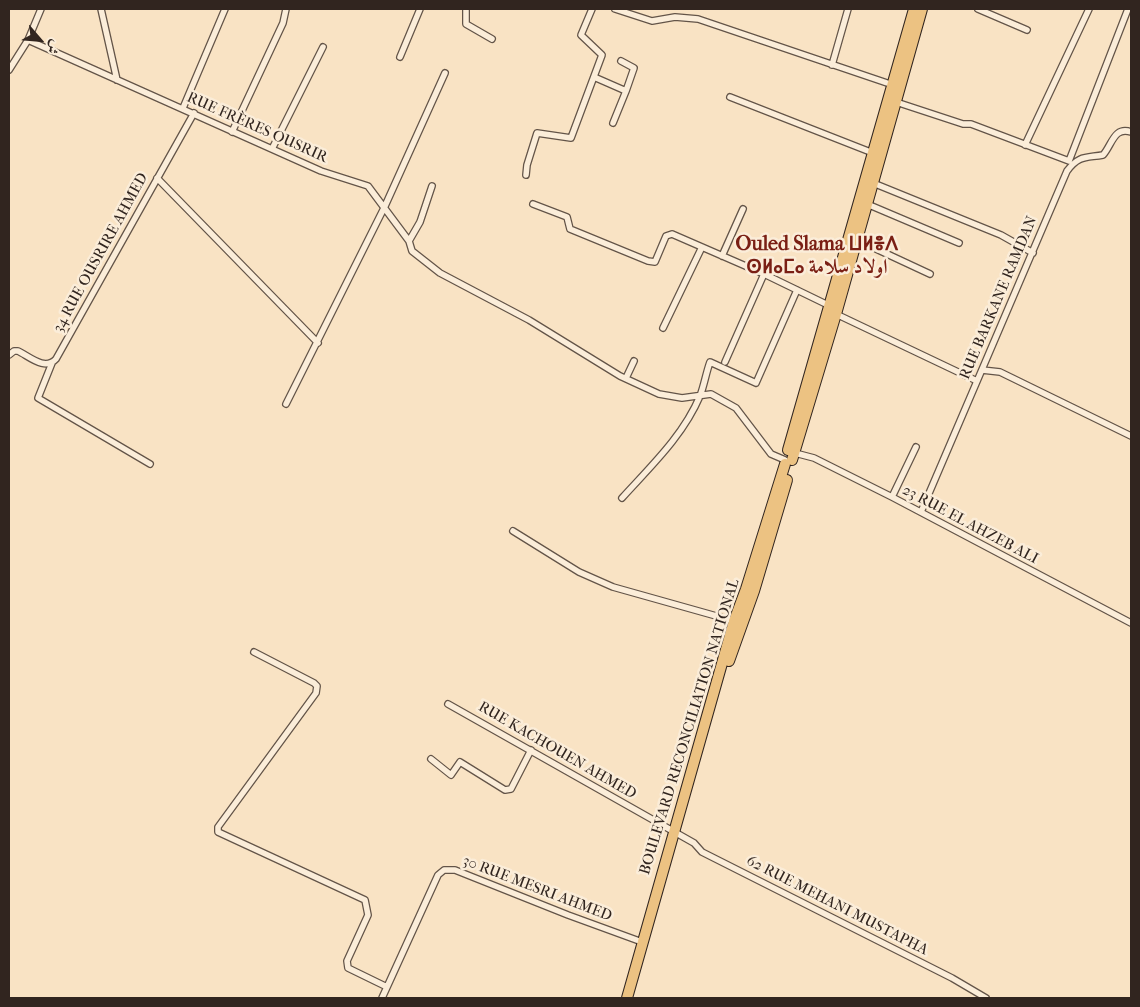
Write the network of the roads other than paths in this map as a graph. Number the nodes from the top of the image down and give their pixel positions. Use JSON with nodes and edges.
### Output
{"nodes":[{"id":1,"x":41,"y":9,"type":"edge"},
{"id":2,"x":101,"y":9,"type":"edge"},
{"id":3,"x":226,"y":9,"type":"edge"},
{"id":4,"x":286,"y":9,"type":"edge"},
{"id":5,"x":420,"y":9,"type":"edge"},
{"id":6,"x":466,"y":9,"type":"edge"},
{"id":7,"x":592,"y":9,"type":"edge"},
{"id":8,"x":615,"y":9,"type":"edge"},
{"id":9,"x":848,"y":9,"type":"edge"},
{"id":10,"x":914,"y":9,"type":"edge"},
{"id":11,"x":922,"y":9,"type":"edge"},
{"id":12,"x":978,"y":9,"type":"edge"},
{"id":13,"x":1089,"y":9,"type":"edge"},
{"id":14,"x":1128,"y":9,"type":"edge"},
{"id":15,"x":1027,"y":30,"type":"dead end"},
{"id":16,"x":492,"y":39,"type":"dead end"},
{"id":17,"x":28,"y":40,"type":"junction"},
{"id":18,"x":323,"y":47,"type":"dead end"},
{"id":19,"x":400,"y":57,"type":"dead end"},
{"id":20,"x":621,"y":61,"type":"dead end"},
{"id":21,"x":832,"y":65,"type":"junction"},
{"id":22,"x":9,"y":70,"type":"edge"},
{"id":23,"x":445,"y":73,"type":"dead end"},
{"id":24,"x":594,"y":76,"type":"junction"},
{"id":25,"x":117,"y":80,"type":"junction"},
{"id":26,"x":893,"y":85,"type":"junction"},
{"id":27,"x":626,"y":91,"type":"junction"},
{"id":28,"x":730,"y":97,"type":"dead end"},
{"id":29,"x":896,"y":102,"type":"junction"},
{"id":30,"x":183,"y":108,"type":"junction"},
{"id":31,"x":194,"y":113,"type":"junction"},
{"id":32,"x":613,"y":123,"type":"dead end"},
{"id":33,"x":232,"y":132,"type":"junction"},
{"id":34,"x":1131,"y":132,"type":"edge"},
{"id":35,"x":1025,"y":145,"type":"junction"},
{"id":36,"x":272,"y":148,"type":"junction"},
{"id":37,"x":873,"y":153,"type":"junction"},
{"id":38,"x":526,"y":175,"type":"dead end"},
{"id":39,"x":157,"y":178,"type":"junction"},
{"id":40,"x":873,"y":183,"type":"junction"},
{"id":41,"x":432,"y":186,"type":"dead end"},
{"id":42,"x":533,"y":204,"type":"dead end"},
{"id":43,"x":867,"y":204,"type":"junction"},
{"id":44,"x":385,"y":206,"type":"junction"},
{"id":45,"x":743,"y":209,"type":"dead end"},
{"id":46,"x":857,"y":240,"type":"junction"},
{"id":47,"x":409,"y":242,"type":"junction"},
{"id":48,"x":959,"y":243,"type":"dead end"},
{"id":49,"x":702,"y":247,"type":"junction"},
{"id":50,"x":1033,"y":253,"type":"junction"},
{"id":51,"x":722,"y":256,"type":"junction"},
{"id":52,"x":764,"y":274,"type":"junction"},
{"id":53,"x":930,"y":274,"type":"dead end"},
{"id":54,"x":797,"y":290,"type":"junction"},
{"id":55,"x":833,"y":310,"type":"junction"},
{"id":56,"x":663,"y":328,"type":"dead end"},
{"id":57,"x":318,"y":343,"type":"junction"},
{"id":58,"x":9,"y":355,"type":"edge"},
{"id":59,"x":634,"y":361,"type":"dead end"},
{"id":60,"x":725,"y":362,"type":"dead end"},
{"id":61,"x":52,"y":363,"type":"junction"},
{"id":62,"x":982,"y":370,"type":"junction"},
{"id":63,"x":626,"y":378,"type":"junction"},
{"id":64,"x":977,"y":381,"type":"junction"},
{"id":65,"x":701,"y":395,"type":"junction"},
{"id":66,"x":286,"y":404,"type":"dead end"},
{"id":67,"x":1131,"y":436,"type":"edge"},
{"id":68,"x":916,"y":447,"type":"dead end"},
{"id":69,"x":789,"y":460,"type":"junction"},
{"id":70,"x":150,"y":464,"type":"dead end"},
{"id":71,"x":892,"y":497,"type":"junction"},
{"id":72,"x":622,"y":498,"type":"dead end"},
{"id":73,"x":921,"y":512,"type":"junction"},
{"id":74,"x":513,"y":531,"type":"dead end"},
{"id":75,"x":734,"y":621,"type":"junction"},
{"id":76,"x":1131,"y":623,"type":"edge"},
{"id":77,"x":254,"y":652,"type":"dead end"},
{"id":78,"x":448,"y":704,"type":"dead end"},
{"id":79,"x":531,"y":750,"type":"junction"},
{"id":80,"x":431,"y":759,"type":"dead end"},
{"id":81,"x":676,"y":834,"type":"junction"},
{"id":82,"x":642,"y":942,"type":"junction"},
{"id":83,"x":387,"y":987,"type":"junction"},
{"id":84,"x":382,"y":998,"type":"edge"},
{"id":85,"x":627,"y":998,"type":"edge"},
{"id":86,"x":632,"y":998,"type":"edge"},
{"id":87,"x":986,"y":998,"type":"edge"}],
"edges":[{"from":1,"to":17,"type":"street"},
{"from":2,"to":25,"type":"street"},
{"from":3,"to":30,"type":"street"},
{"from":4,"to":33,"type":"street"},
{"from":5,"to":19,"type":"street"},
{"from":6,"to":16,"type":"street"},
{"from":7,"to":24,"type":"street"},
{"from":8,"to":21,"type":"street"},
{"from":9,"to":21,"type":"street"},
{"from":10,"to":26,"type":"highway"},
{"from":11,"to":29,"type":"highway"},
{"from":12,"to":15,"type":"street"},
{"from":13,"to":35,"type":"street"},
{"from":14,"to":35,"type":"street"},
{"from":17,"to":22,"type":"street"},
{"from":17,"to":25,"type":"street","name":"RUE FRÈRES OUSRIR"},
{"from":18,"to":36,"type":"street"},
{"from":20,"to":27,"type":"street"},
{"from":21,"to":26,"type":"street"},
{"from":23,"to":44,"type":"street"},
{"from":24,"to":27,"type":"street"},
{"from":24,"to":38,"type":"street"},
{"from":25,"to":30,"type":"street","name":"RUE FRÈRES OUSRIR"},
{"from":26,"to":37,"type":"highway"},
{"from":27,"to":32,"type":"street"},
{"from":28,"to":37,"type":"street"},
{"from":29,"to":35,"type":"street"},
{"from":29,"to":40,"type":"highway"},
{"from":30,"to":31,"type":"street","name":"RUE FRÈRES OUSRIR"},
{"from":31,"to":33,"type":"street","name":"RUE FRÈRES OUSRIR"},
{"from":31,"to":39,"type":"street","name":"34 RUE OUSRIRE AHMED"},
{"from":33,"to":36,"type":"street","name":"RUE FRÈRES OUSRIR"},
{"from":34,"to":50,"type":"street","name":"RUE BARKANE RAMDAN"},
{"from":36,"to":44,"type":"street","name":"RUE FRÈRES OUSRIR"},
{"from":37,"to":55,"type":"highway"},
{"from":39,"to":57,"type":"street"},
{"from":39,"to":61,"type":"street","name":"34 RUE OUSRIRE AHMED"},
{"from":40,"to":43,"type":"highway"},
{"from":40,"to":50,"type":"street"},
{"from":41,"to":47,"type":"street"},
{"from":42,"to":49,"type":"street"},
{"from":43,"to":46,"type":"highway"},
{"from":43,"to":48,"type":"street"},
{"from":44,"to":47,"type":"street","name":"RUE FRÈRES OUSRIR"},
{"from":44,"to":57,"type":"street"},
{"from":45,"to":51,"type":"street"},
{"from":46,"to":53,"type":"street"},
{"from":46,"to":55,"type":"highway"},
{"from":47,"to":63,"type":"street","name":"RUE FRÈRES OUSRIR"},
{"from":49,"to":51,"type":"street"},
{"from":49,"to":56,"type":"street"},
{"from":50,"to":62,"type":"street","name":"RUE BARKANE RAMDAN"},
{"from":51,"to":52,"type":"street"},
{"from":52,"to":54,"type":"street"},
{"from":52,"to":60,"type":"street"},
{"from":54,"to":55,"type":"street"},
{"from":54,"to":65,"type":"street"},
{"from":55,"to":64,"type":"street"},
{"from":55,"to":69,"type":"highway"},
{"from":57,"to":66,"type":"street"},
{"from":58,"to":61,"type":"street"},
{"from":59,"to":63,"type":"street"},
{"from":61,"to":70,"type":"street","name":"34 RUE OUSRIRE AHMED"},
{"from":62,"to":64,"type":"street","name":"RUE BARKANE RAMDAN"},
{"from":62,"to":67,"type":"street"},
{"from":63,"to":65,"type":"street","name":"RUE FRÈRES OUSRIR"},
{"from":64,"to":73,"type":"street","name":"RUE BARKANE RAMDAN"},
{"from":65,"to":69,"type":"street","name":"RUE FRÈRES OUSRIR"},
{"from":65,"to":72,"type":"street"},
{"from":68,"to":71,"type":"street"},
{"from":69,"to":71,"type":"street","name":"23 RUE EL AHZEB ALI"},
{"from":69,"to":75,"type":"highway","name":"BOULEVARD RECONCILIATION NATIONAL"},
{"from":69,"to":81,"type":"highway"},
{"from":71,"to":73,"type":"street","name":"23 RUE EL AHZEB ALI"},
{"from":73,"to":76,"type":"street","name":"23 RUE EL AHZEB ALI"},
{"from":74,"to":75,"type":"street"},
{"from":75,"to":81,"type":"highway","name":"BOULEVARD RECONCILIATION NATIONAL"},
{"from":77,"to":83,"type":"street"},
{"from":78,"to":79,"type":"street","name":"RUE KACHOUEN AHMED"},
{"from":79,"to":80,"type":"street"},
{"from":79,"to":81,"type":"street","name":"RUE KACHOUEN AHMED"},
{"from":81,"to":82,"type":"highway","name":"BOULEVARD RECONCILIATION NATIONAL"},
{"from":81,"to":86,"type":"highway"},
{"from":81,"to":87,"type":"street","name":"62 RUE MEHANI MUSTAPHA"},
{"from":82,"to":83,"type":"street","name":"30 RUE MESRI AHMED"},
{"from":82,"to":85,"type":"highway","name":"BOULEVARD RECONCILIATION NATIONAL"},
{"from":83,"to":84,"type":"street","name":"30 RUE MESRI AHMED"}]}
